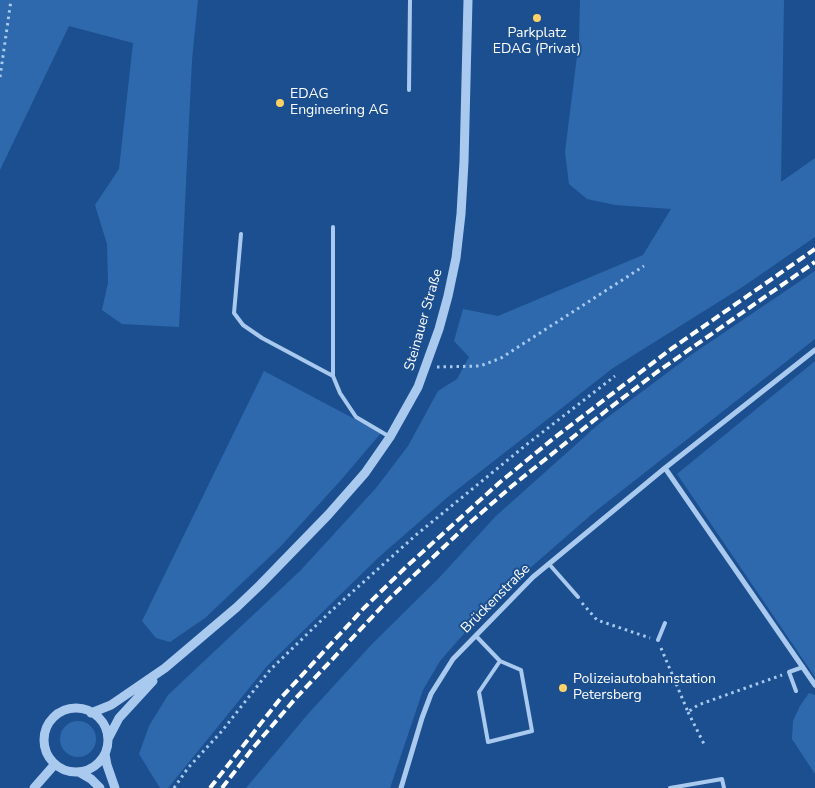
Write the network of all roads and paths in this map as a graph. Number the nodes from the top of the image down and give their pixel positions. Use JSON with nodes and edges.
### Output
{"nodes":[{"id":1,"x":11,"y":0,"type":"edge"},
{"id":2,"x":410,"y":0,"type":"edge"},
{"id":3,"x":468,"y":0,"type":"edge"},
{"id":4,"x":0,"y":76,"type":"edge"},
{"id":5,"x":409,"y":90,"type":"dead end"},
{"id":6,"x":333,"y":227,"type":"dead end"},
{"id":7,"x":241,"y":234,"type":"dead end"},
{"id":8,"x":644,"y":266,"type":"dead end"},
{"id":9,"x":815,"y":350,"type":"edge"},
{"id":10,"x":426,"y":367,"type":"junction"},
{"id":11,"x":333,"y":376,"type":"junction"},
{"id":12,"x":616,"y":376,"type":"dead end"},
{"id":13,"x":390,"y":437,"type":"junction"},
{"id":14,"x":665,"y":468,"type":"junction"},
{"id":15,"x":549,"y":564,"type":"junction"},
{"id":16,"x":578,"y":598,"type":"joint"},
{"id":17,"x":665,"y":623,"type":"dead end"},
{"id":18,"x":476,"y":636,"type":"junction"},
{"id":19,"x":658,"y":640,"type":"junction"},
{"id":20,"x":500,"y":661,"type":"junction"},
{"id":21,"x":803,"y":667,"type":"junction"},
{"id":22,"x":165,"y":668,"type":"junction"},
{"id":23,"x":789,"y":672,"type":"junction"},
{"id":24,"x":815,"y":685,"type":"edge"},
{"id":25,"x":796,"y":691,"type":"dead end"},
{"id":26,"x":91,"y":712,"type":"junction"},
{"id":27,"x":688,"y":712,"type":"junction"},
{"id":28,"x":108,"y":740,"type":"junction"},
{"id":29,"x":704,"y":744,"type":"dead end"},
{"id":30,"x":105,"y":754,"type":"junction"},
{"id":31,"x":54,"y":764,"type":"junction"},
{"id":32,"x":79,"y":772,"type":"junction"},
{"id":33,"x":34,"y":788,"type":"edge"},
{"id":34,"x":100,"y":788,"type":"edge"},
{"id":35,"x":115,"y":788,"type":"edge"},
{"id":36,"x":174,"y":788,"type":"edge"},
{"id":37,"x":401,"y":788,"type":"edge"},
{"id":38,"x":670,"y":788,"type":"edge"},
{"id":39,"x":724,"y":788,"type":"edge"}],
"edges":[{"from":1,"to":4,"type":"path"},
{"from":2,"to":5,"type":"lane"},
{"from":3,"to":10,"type":"street","name":"Steinauer Straße"},
{"from":6,"to":11,"type":"lane"},
{"from":7,"to":11,"type":"lane"},
{"from":8,"to":10,"type":"path"},
{"from":9,"to":14,"type":"street","name":"Brückenstraße"},
{"from":10,"to":13,"type":"street","name":"Steinauer Straße"},
{"from":11,"to":13,"type":"lane"},
{"from":12,"to":36,"type":"path"},
{"from":13,"to":22,"type":"street","name":"Steinauer Straße"},
{"from":14,"to":15,"type":"street","name":"Brückenstraße"},
{"from":14,"to":21,"type":"street"},
{"from":15,"to":16,"type":"lane"},
{"from":15,"to":18,"type":"street","name":"Brückenstraße"},
{"from":16,"to":19,"type":"path"},
{"from":17,"to":19,"type":"lane"},
{"from":18,"to":20,"type":"lane"},
{"from":18,"to":37,"type":"street","name":"Brückenstraße"},
{"from":19,"to":27,"type":"path"},
{"from":20,"to":20,"type":"lane"},
{"from":21,"to":23,"type":"lane"},
{"from":21,"to":24,"type":"street"},
{"from":22,"to":26,"type":"street","name":"Steinauer Straße"},
{"from":22,"to":28,"type":"street","name":"Steinauer Straße"},
{"from":23,"to":25,"type":"lane"},
{"from":23,"to":27,"type":"path"},
{"from":26,"to":28,"type":"street"},
{"from":26,"to":31,"type":"street"},
{"from":27,"to":29,"type":"path"},
{"from":28,"to":30,"type":"street"},
{"from":30,"to":32,"type":"street"},
{"from":30,"to":35,"type":"street"},
{"from":31,"to":32,"type":"street"},
{"from":31,"to":33,"type":"street"},
{"from":32,"to":34,"type":"street"},
{"from":38,"to":39,"type":"lane"}]}
